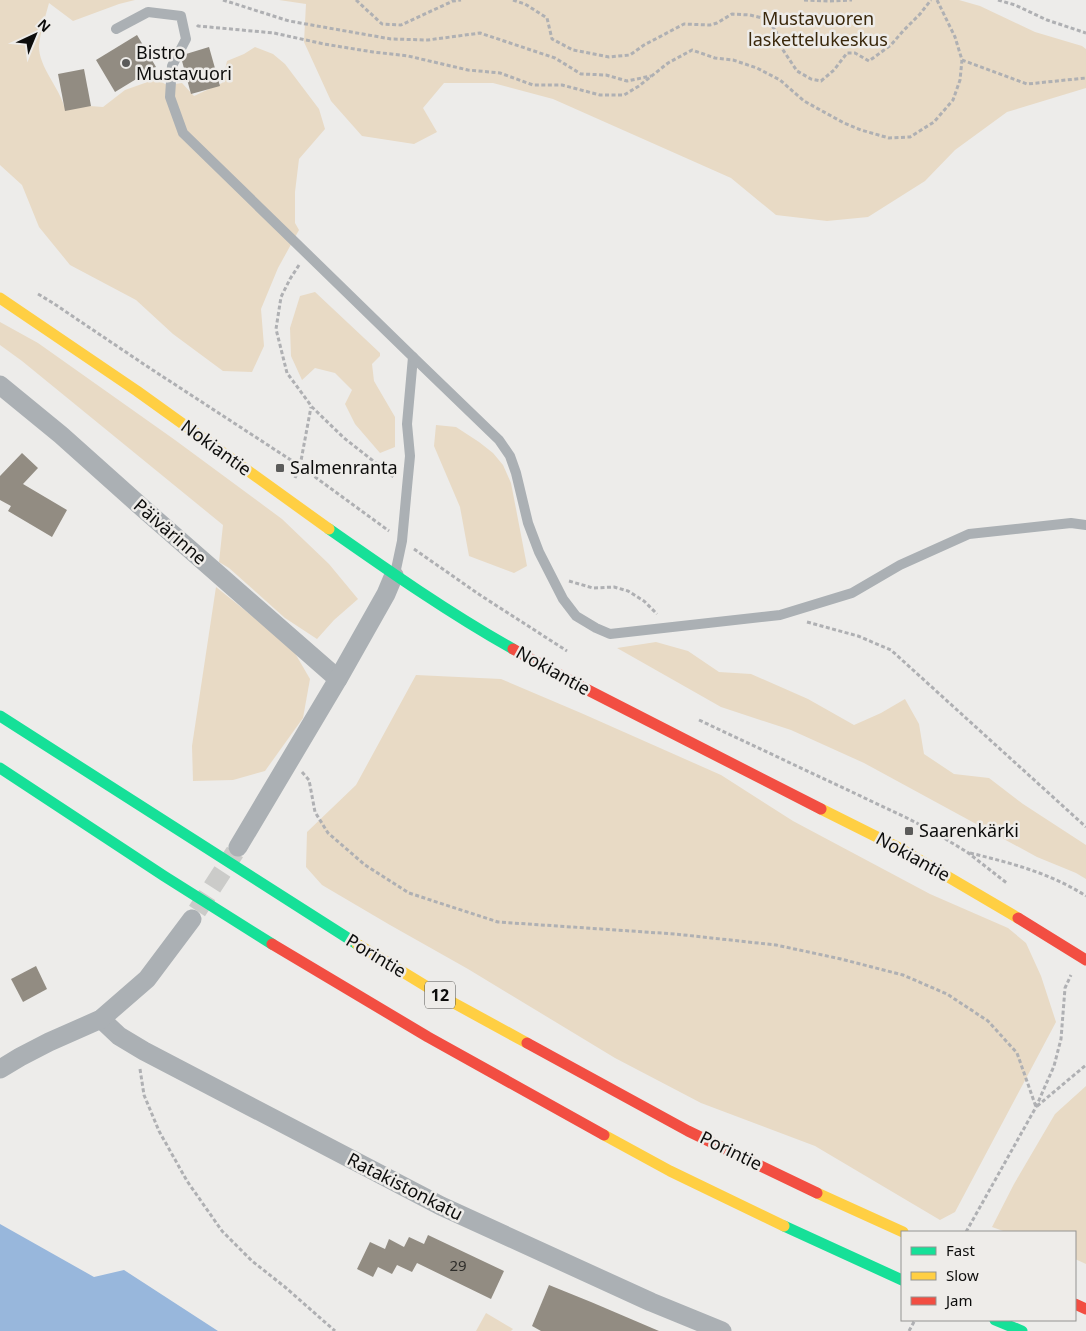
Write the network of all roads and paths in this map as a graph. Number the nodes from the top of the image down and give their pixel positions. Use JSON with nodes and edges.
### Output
{"nodes":[{"id":1,"x":223,"y":0,"type":"edge"},
{"id":2,"x":356,"y":0,"type":"edge"},
{"id":3,"x":461,"y":0,"type":"edge"},
{"id":4,"x":513,"y":0,"type":"edge"},
{"id":5,"x":804,"y":0,"type":"edge"},
{"id":6,"x":852,"y":0,"type":"edge"},
{"id":7,"x":931,"y":0,"type":"edge"},
{"id":8,"x":937,"y":0,"type":"edge"},
{"id":9,"x":998,"y":0,"type":"edge"},
{"id":10,"x":191,"y":20,"type":"dead end"},
{"id":11,"x":116,"y":29,"type":"dead end"},
{"id":12,"x":1086,"y":33,"type":"edge"},
{"id":13,"x":962,"y":60,"type":"junction"},
{"id":14,"x":652,"y":76,"type":"junction"},
{"id":15,"x":1086,"y":78,"type":"edge"},
{"id":16,"x":306,"y":254,"type":"junction"},
{"id":17,"x":31,"y":290,"type":"dead end"},
{"id":18,"x":0,"y":298,"type":"edge"},
{"id":19,"x":0,"y":307,"type":"edge"},
{"id":20,"x":51,"y":332,"type":"junction"},
{"id":21,"x":412,"y":357,"type":"junction"},
{"id":22,"x":0,"y":386,"type":"edge"},
{"id":23,"x":312,"y":407,"type":"junction"},
{"id":24,"x":300,"y":466,"type":"junction"},
{"id":25,"x":295,"y":478,"type":"dead end"},
{"id":26,"x":407,"y":488,"type":"junction"},
{"id":27,"x":1086,"y":525,"type":"edge"},
{"id":28,"x":402,"y":541,"type":"junction"},
{"id":29,"x":394,"y":575,"type":"junction"},
{"id":30,"x":551,"y":576,"type":"junction"},
{"id":31,"x":644,"y":600,"type":"dead end"},
{"id":32,"x":780,"y":615,"type":"junction"},
{"id":33,"x":571,"y":653,"type":"dead end"},
{"id":34,"x":338,"y":679,"type":"junction"},
{"id":35,"x":0,"y":716,"type":"edge"},
{"id":36,"x":694,"y":718,"type":"dead end"},
{"id":37,"x":291,"y":759,"type":"junction"},
{"id":38,"x":0,"y":768,"type":"edge"},
{"id":39,"x":1086,"y":827,"type":"edge"},
{"id":40,"x":934,"y":832,"type":"junction"},
{"id":41,"x":932,"y":837,"type":"dead end"},
{"id":42,"x":238,"y":847,"type":"tunnel mouth"},
{"id":43,"x":967,"y":852,"type":"junction"},
{"id":44,"x":960,"y":859,"type":"dead end"},
{"id":45,"x":1086,"y":896,"type":"edge"},
{"id":46,"x":192,"y":919,"type":"tunnel mouth"},
{"id":47,"x":1086,"y":960,"type":"edge"},
{"id":48,"x":1074,"y":970,"type":"dead end"},
{"id":49,"x":101,"y":1019,"type":"junction"},
{"id":50,"x":144,"y":1051,"type":"junction"},
{"id":51,"x":1086,"y":1065,"type":"edge"},
{"id":52,"x":0,"y":1069,"type":"edge"},
{"id":53,"x":1036,"y":1107,"type":"junction"},
{"id":54,"x":901,"y":1231,"type":"edge"},
{"id":55,"x":967,"y":1231,"type":"edge"},
{"id":56,"x":901,"y":1280,"type":"edge"},
{"id":57,"x":997,"y":1321,"type":"edge"},
{"id":58,"x":335,"y":1331,"type":"edge"},
{"id":59,"x":722,"y":1331,"type":"edge"},
{"id":60,"x":1022,"y":1331,"type":"edge"}],
"edges":[{"from":1,"to":14,"type":"path"},
{"from":2,"to":3,"type":"path"},
{"from":4,"to":7,"type":"path"},
{"from":5,"to":6,"type":"path"},
{"from":8,"to":13,"type":"path"},
{"from":9,"to":12,"type":"path"},
{"from":10,"to":14,"type":"path"},
{"from":11,"to":16,"type":"lane"},
{"from":13,"to":14,"type":"path"},
{"from":13,"to":15,"type":"path"},
{"from":16,"to":21,"type":"lane"},
{"from":16,"to":23,"type":"path"},
{"from":17,"to":24,"type":"path"},
{"from":18,"to":20,"type":"main road","name":"Nokiantie"},
{"from":19,"to":20,"type":"main road","name":"Nokiantie"},
{"from":20,"to":29,"type":"main road","name":"Nokiantie"},
{"from":21,"to":26,"type":"lane"},
{"from":21,"to":30,"type":"lane"},
{"from":22,"to":34,"type":"street","name":"Päivärinne"},
{"from":23,"to":24,"type":"path"},
{"from":23,"to":26,"type":"path"},
{"from":24,"to":25,"type":"path"},
{"from":24,"to":28,"type":"path"},
{"from":26,"to":28,"type":"lane"},
{"from":27,"to":32,"type":"lane"},
{"from":28,"to":29,"type":"lane"},
{"from":28,"to":33,"type":"path"},
{"from":29,"to":34,"type":"street"},
{"from":29,"to":47,"type":"main road","name":"Nokiantie"},
{"from":30,"to":31,"type":"path"},
{"from":30,"to":32,"type":"lane"},
{"from":32,"to":39,"type":"path"},
{"from":34,"to":37,"type":"street"},
{"from":35,"to":54,"type":"main road","name":"Porintie","number":"12"},
{"from":36,"to":40,"type":"path"},
{"from":37,"to":42,"type":"street"},
{"from":37,"to":53,"type":"path"},
{"from":38,"to":56,"type":"main road","number":"12"},
{"from":40,"to":41,"type":"path"},
{"from":40,"to":43,"type":"path"},
{"from":43,"to":44,"type":"path"},
{"from":43,"to":45,"type":"path"},
{"from":46,"to":49,"type":"street"},
{"from":48,"to":53,"type":"path"},
{"from":49,"to":50,"type":"street","name":"Ratakistonkatu"},
{"from":49,"to":52,"type":"street"},
{"from":50,"to":58,"type":"path"},
{"from":50,"to":59,"type":"street","name":"Ratakistonkatu"},
{"from":51,"to":53,"type":"path"},
{"from":53,"to":55,"type":"path"},
{"from":57,"to":60,"type":"main road"}]}
